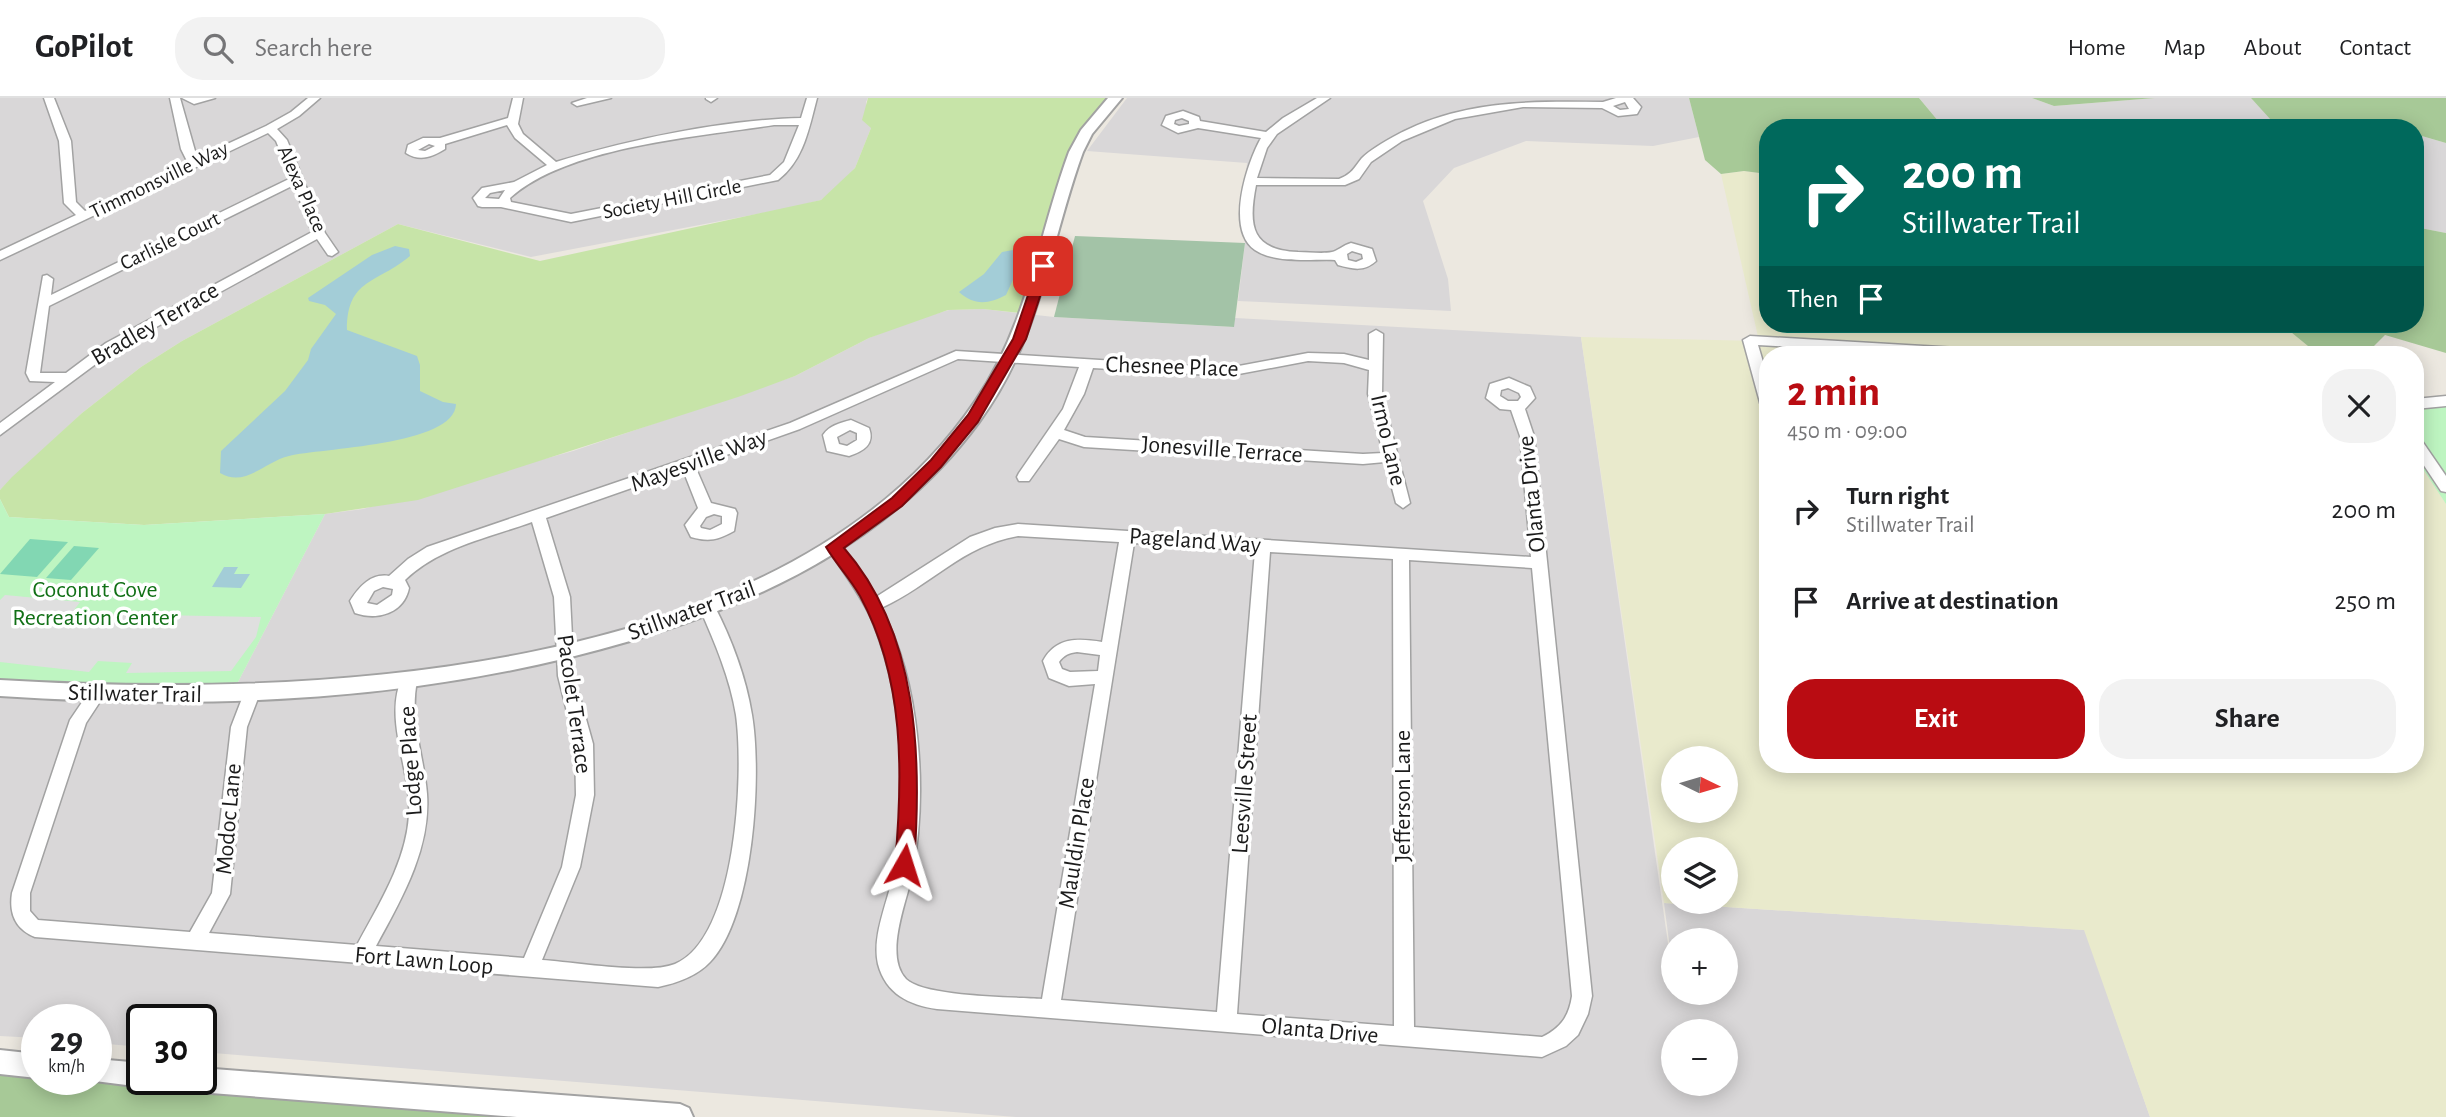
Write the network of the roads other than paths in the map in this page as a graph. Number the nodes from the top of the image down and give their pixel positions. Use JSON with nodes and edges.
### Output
{"nodes":[{"id":1,"x":49,"y":98,"type":"edge"},
{"id":2,"x":209,"y":98,"type":"edge"},
{"id":3,"x":314,"y":98,"type":"edge"},
{"id":4,"x":518,"y":98,"type":"edge"},
{"id":5,"x":606,"y":98,"type":"edge"},
{"id":6,"x":812,"y":98,"type":"edge"},
{"id":7,"x":1115,"y":98,"type":"edge"},
{"id":8,"x":1325,"y":98,"type":"edge"},
{"id":9,"x":1627,"y":98,"type":"edge"},
{"id":10,"x":181,"y":99,"type":"edge"},
{"id":11,"x":577,"y":103,"type":"dead end"},
{"id":12,"x":512,"y":120,"type":"junction"},
{"id":13,"x":805,"y":121,"type":"junction"},
{"id":14,"x":1196,"y":124,"type":"dead end"},
{"id":15,"x":270,"y":128,"type":"junction"},
{"id":16,"x":1269,"y":136,"type":"junction"},
{"id":17,"x":440,"y":142,"type":"dead end"},
{"id":18,"x":194,"y":164,"type":"junction"},
{"id":19,"x":552,"y":164,"type":"junction"},
{"id":20,"x":297,"y":178,"type":"junction"},
{"id":21,"x":1251,"y":181,"type":"junction"},
{"id":22,"x":512,"y":185,"type":"junction"},
{"id":23,"x":505,"y":203,"type":"junction"},
{"id":24,"x":84,"y":216,"type":"junction"},
{"id":25,"x":319,"y":233,"type":"junction"},
{"id":26,"x":332,"y":252,"type":"dead end"},
{"id":27,"x":0,"y":256,"type":"edge"},
{"id":28,"x":1339,"y":256,"type":"dead end"},
{"id":29,"x":47,"y":279,"type":"dead end"},
{"id":30,"x":43,"y":304,"type":"junction"},
{"id":31,"x":1376,"y":334,"type":"dead end"},
{"id":32,"x":1854,"y":346,"type":"edge"},
{"id":33,"x":1009,"y":359,"type":"junction"},
{"id":34,"x":1087,"y":364,"type":"junction"},
{"id":35,"x":1375,"y":367,"type":"junction"},
{"id":36,"x":1759,"y":373,"type":"edge"},
{"id":37,"x":67,"y":377,"type":"junction"},
{"id":38,"x":2446,"y":401,"type":"edge"},
{"id":39,"x":2424,"y":403,"type":"edge"},
{"id":40,"x":1517,"y":407,"type":"dead end"},
{"id":41,"x":827,"y":412,"type":"junction"},
{"id":42,"x":839,"y":428,"type":"dead end"},
{"id":43,"x":0,"y":430,"type":"edge"},
{"id":44,"x":1055,"y":432,"type":"junction"},
{"id":45,"x":2424,"y":454,"type":"edge"},
{"id":46,"x":1391,"y":457,"type":"junction"},
{"id":47,"x":688,"y":464,"type":"junction"},
{"id":48,"x":1024,"y":477,"type":"dead end"},
{"id":49,"x":2446,"y":486,"type":"edge"},
{"id":50,"x":1403,"y":503,"type":"dead end"},
{"id":51,"x":706,"y":510,"type":"dead end"},
{"id":52,"x":538,"y":517,"type":"junction"},
{"id":53,"x":1128,"y":536,"type":"junction"},
{"id":54,"x":1263,"y":545,"type":"junction"},
{"id":55,"x":834,"y":547,"type":"junction"},
{"id":56,"x":1401,"y":554,"type":"junction"},
{"id":57,"x":1540,"y":563,"type":"junction"},
{"id":58,"x":394,"y":581,"type":"dead end"},
{"id":59,"x":872,"y":606,"type":"junction"},
{"id":60,"x":708,"y":609,"type":"junction"},
{"id":61,"x":1109,"y":650,"type":"junction"},
{"id":62,"x":563,"y":654,"type":"junction"},
{"id":63,"x":1105,"y":677,"type":"junction"},
{"id":64,"x":409,"y":681,"type":"junction"},
{"id":65,"x":0,"y":688,"type":"edge"},
{"id":66,"x":97,"y":694,"type":"junction"},
{"id":67,"x":252,"y":694,"type":"junction"},
{"id":68,"x":195,"y":941,"type":"junction"},
{"id":69,"x":361,"y":956,"type":"junction"},
{"id":70,"x":529,"y":969,"type":"junction"},
{"id":71,"x":1050,"y":1010,"type":"junction"},
{"id":72,"x":1226,"y":1024,"type":"junction"},
{"id":73,"x":1404,"y":1038,"type":"junction"},
{"id":74,"x":0,"y":1062,"type":"edge"},
{"id":75,"x":21,"y":1064,"type":"edge"},
{"id":76,"x":217,"y":1081,"type":"edge"},
{"id":77,"x":680,"y":1117,"type":"edge"}],
"edges":[{"from":1,"to":24,"type":"street"},
{"from":2,"to":10,"type":"street"},
{"from":3,"to":15,"type":"street","name":"Timmonsville Way"},
{"from":4,"to":12,"type":"street"},
{"from":5,"to":11,"type":"street"},
{"from":6,"to":13,"type":"street","name":"Society Hill Circle"},
{"from":7,"to":33,"type":"street","name":"Stillwater Trail"},
{"from":8,"to":16,"type":"street"},
{"from":9,"to":21,"type":"street"},
{"from":10,"to":18,"type":"street"},
{"from":12,"to":17,"type":"street"},
{"from":12,"to":19,"type":"street"},
{"from":13,"to":19,"type":"street","name":"Society Hill Circle"},
{"from":13,"to":23,"type":"street","name":"Society Hill Circle"},
{"from":14,"to":16,"type":"street"},
{"from":15,"to":18,"type":"street","name":"Timmonsville Way"},
{"from":15,"to":20,"type":"street","name":"Alexa Place"},
{"from":16,"to":21,"type":"street"},
{"from":18,"to":24,"type":"street","name":"Timmonsville Way"},
{"from":19,"to":22,"type":"street","name":"Society Hill Circle"},
{"from":20,"to":25,"type":"street","name":"Alexa Place"},
{"from":20,"to":30,"type":"street","name":"Carlisle Court"},
{"from":21,"to":28,"type":"street"},
{"from":22,"to":23,"type":"street"},
{"from":22,"to":23,"type":"street","name":"Society Hill Circle"},
{"from":24,"to":27,"type":"street","name":"Timmonsville Way"},
{"from":25,"to":26,"type":"street","name":"Alexa Place"},
{"from":25,"to":37,"type":"street","name":"Bradley Terrace"},
{"from":29,"to":30,"type":"street"},
{"from":30,"to":37,"type":"street"},
{"from":31,"to":35,"type":"street","name":"Irmo Lane"},
{"from":32,"to":36,"type":"street"},
{"from":33,"to":34,"type":"street","name":"Chesnee Place"},
{"from":33,"to":41,"type":"street","name":"Mayesville Way"},
{"from":33,"to":55,"type":"street","name":"Stillwater Trail"},
{"from":34,"to":35,"type":"street","name":"Chesnee Place"},
{"from":34,"to":44,"type":"street"},
{"from":35,"to":46,"type":"street","name":"Irmo Lane"},
{"from":37,"to":43,"type":"street","name":"Bradley Terrace"},
{"from":38,"to":39,"type":"street"},
{"from":40,"to":57,"type":"street","name":"Olanta Drive"},
{"from":41,"to":42,"type":"street"},
{"from":41,"to":47,"type":"street","name":"Mayesville Way"},
{"from":44,"to":46,"type":"street","name":"Jonesville Terrace"},
{"from":44,"to":48,"type":"street"},
{"from":45,"to":49,"type":"street"},
{"from":46,"to":50,"type":"street","name":"Irmo Lane"},
{"from":47,"to":51,"type":"street"},
{"from":47,"to":52,"type":"street","name":"Mayesville Way"},
{"from":52,"to":58,"type":"street","name":"Mayesville Way"},
{"from":52,"to":62,"type":"street","name":"Pacolet Terrace"},
{"from":53,"to":54,"type":"street","name":"Pageland Way"},
{"from":53,"to":59,"type":"street","name":"Pageland Way"},
{"from":53,"to":61,"type":"street","name":"Mauldin Place"},
{"from":54,"to":56,"type":"street","name":"Pageland Way"},
{"from":54,"to":72,"type":"street","name":"Leesville Street"},
{"from":55,"to":59,"type":"street","name":"Olanta Drive"},
{"from":55,"to":60,"type":"street","name":"Stillwater Trail"},
{"from":56,"to":57,"type":"street","name":"Pageland Way"},
{"from":56,"to":73,"type":"street","name":"Jefferson Lane"},
{"from":57,"to":73,"type":"street","name":"Olanta Drive"},
{"from":59,"to":71,"type":"street","name":"Olanta Drive"},
{"from":60,"to":62,"type":"street","name":"Stillwater Trail"},
{"from":60,"to":70,"type":"street","name":"Fort Lawn Loop"},
{"from":61,"to":63,"type":"street","name":"Mauldin Place"},
{"from":61,"to":63,"type":"street"},
{"from":62,"to":64,"type":"street","name":"Stillwater Trail"},
{"from":62,"to":70,"type":"street","name":"Pacolet Terrace"},
{"from":63,"to":71,"type":"street","name":"Mauldin Place"},
{"from":64,"to":67,"type":"street","name":"Stillwater Trail"},
{"from":64,"to":69,"type":"street","name":"Lodge Place"},
{"from":65,"to":66,"type":"street","name":"Stillwater Trail"},
{"from":66,"to":67,"type":"street","name":"Stillwater Trail"},
{"from":66,"to":68,"type":"street","name":"Fort Lawn Loop"},
{"from":67,"to":68,"type":"street","name":"Modoc Lane"},
{"from":68,"to":69,"type":"street","name":"Fort Lawn Loop"},
{"from":69,"to":70,"type":"street","name":"Fort Lawn Loop"},
{"from":71,"to":72,"type":"street","name":"Olanta Drive"},
{"from":72,"to":73,"type":"street","name":"Olanta Drive"},
{"from":74,"to":75,"type":"street"},
{"from":76,"to":77,"type":"street"}]}
